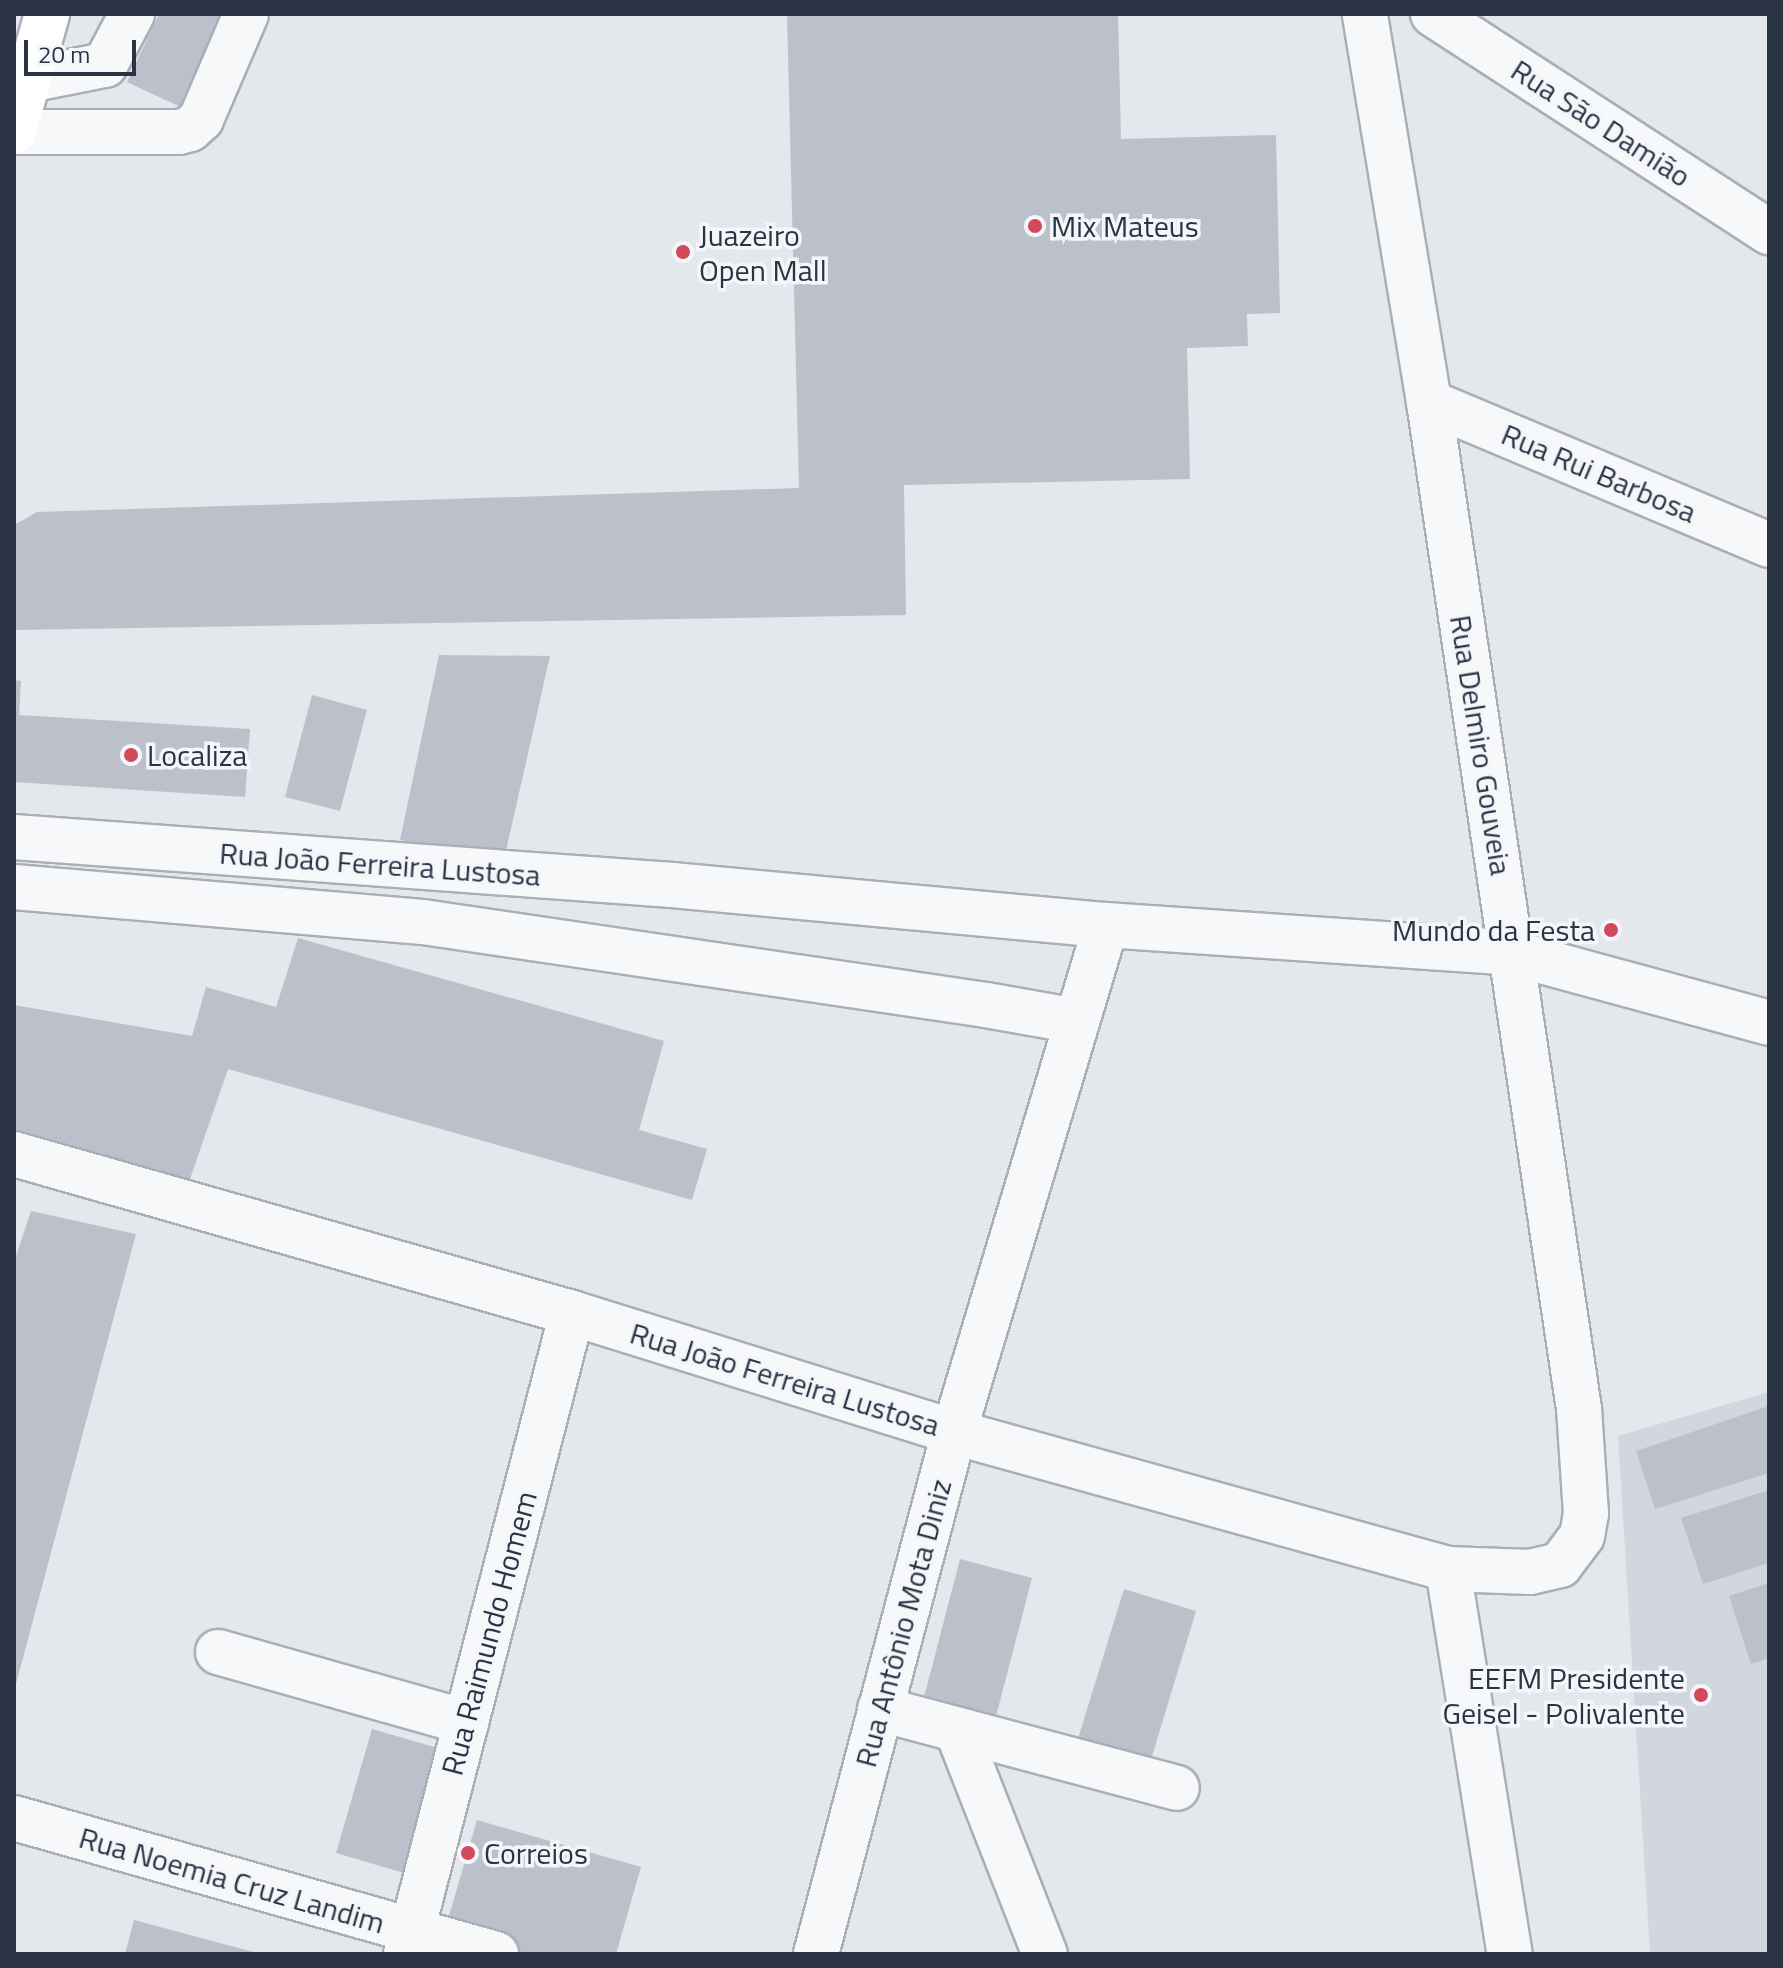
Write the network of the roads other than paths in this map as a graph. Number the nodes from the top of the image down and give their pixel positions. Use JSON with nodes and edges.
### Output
{"nodes":[{"id":1,"x":47,"y":14,"type":"edge"},
{"id":2,"x":132,"y":14,"type":"edge"},
{"id":3,"x":246,"y":14,"type":"edge"},
{"id":4,"x":1365,"y":14,"type":"edge"},
{"id":5,"x":1433,"y":14,"type":"edge"},
{"id":6,"x":29,"y":80,"type":"junction"},
{"id":7,"x":14,"y":131,"type":"edge"},
{"id":8,"x":1769,"y":232,"type":"edge"},
{"id":9,"x":1429,"y":402,"type":"junction"},
{"id":10,"x":1769,"y":545,"type":"edge"},
{"id":11,"x":14,"y":837,"type":"edge"},
{"id":12,"x":14,"y":887,"type":"edge"},
{"id":13,"x":1106,"y":925,"type":"junction"},
{"id":14,"x":1512,"y":953,"type":"junction"},
{"id":15,"x":1077,"y":1021,"type":"junction"},
{"id":16,"x":1769,"y":1023,"type":"edge"},
{"id":17,"x":14,"y":1154,"type":"edge"},
{"id":18,"x":572,"y":1313,"type":"junction"},
{"id":19,"x":954,"y":1432,"type":"junction"},
{"id":20,"x":1560,"y":1565,"type":"joint"},
{"id":21,"x":1448,"y":1569,"type":"junction"},
{"id":22,"x":218,"y":1652,"type":"dead end"},
{"id":23,"x":880,"y":1709,"type":"junction"},
{"id":24,"x":466,"y":1722,"type":"junction"},
{"id":25,"x":957,"y":1730,"type":"junction"},
{"id":26,"x":1177,"y":1788,"type":"dead end"},
{"id":27,"x":14,"y":1818,"type":"edge"},
{"id":28,"x":409,"y":1943,"type":"edge"},
{"id":29,"x":496,"y":1954,"type":"edge"},
{"id":30,"x":816,"y":1954,"type":"edge"},
{"id":31,"x":1045,"y":1954,"type":"edge"},
{"id":32,"x":1510,"y":1954,"type":"edge"}],
"edges":[{"from":1,"to":6,"type":"highway"},
{"from":2,"to":6,"type":"street"},
{"from":3,"to":7,"type":"street"},
{"from":4,"to":9,"type":"street","name":"Rua Delmiro Gouveia"},
{"from":5,"to":8,"type":"street","name":"Rua São Damião"},
{"from":6,"to":7,"type":"highway"},
{"from":9,"to":10,"type":"street","name":"Rua Rui Barbosa"},
{"from":9,"to":14,"type":"street","name":"Rua Delmiro Gouveia"},
{"from":11,"to":13,"type":"street","name":"Rua João Ferreira Lustosa"},
{"from":12,"to":15,"type":"street"},
{"from":13,"to":14,"type":"street","name":"Rua João Ferreira Lustosa"},
{"from":13,"to":15,"type":"street","name":"Rua Antônio Mota Diniz"},
{"from":14,"to":16,"type":"street","name":"Rua João Ferreira Lustosa"},
{"from":14,"to":20,"type":"street","name":"Rua Delmiro Gouveia"},
{"from":15,"to":19,"type":"street","name":"Rua Antônio Mota Diniz"},
{"from":17,"to":18,"type":"street","name":"Rua João Ferreira Lustosa"},
{"from":18,"to":19,"type":"street","name":"Rua João Ferreira Lustosa"},
{"from":18,"to":24,"type":"street","name":"Rua Raimundo Homem"},
{"from":19,"to":21,"type":"street","name":"Rua João Ferreira Lustosa"},
{"from":19,"to":23,"type":"street","name":"Rua Antônio Mota Diniz"},
{"from":20,"to":21,"type":"street","name":"Rua João Ferreira Lustosa"},
{"from":21,"to":32,"type":"street"},
{"from":22,"to":24,"type":"street"},
{"from":23,"to":25,"type":"street"},
{"from":23,"to":30,"type":"street","name":"Rua Antônio Mota Diniz"},
{"from":24,"to":28,"type":"street","name":"Rua Raimundo Homem"},
{"from":25,"to":26,"type":"street"},
{"from":25,"to":31,"type":"street"},
{"from":27,"to":28,"type":"street","name":"Rua Noemia Cruz Landim"},
{"from":28,"to":29,"type":"street","name":"Rua Noemia Cruz Landim"}]}
